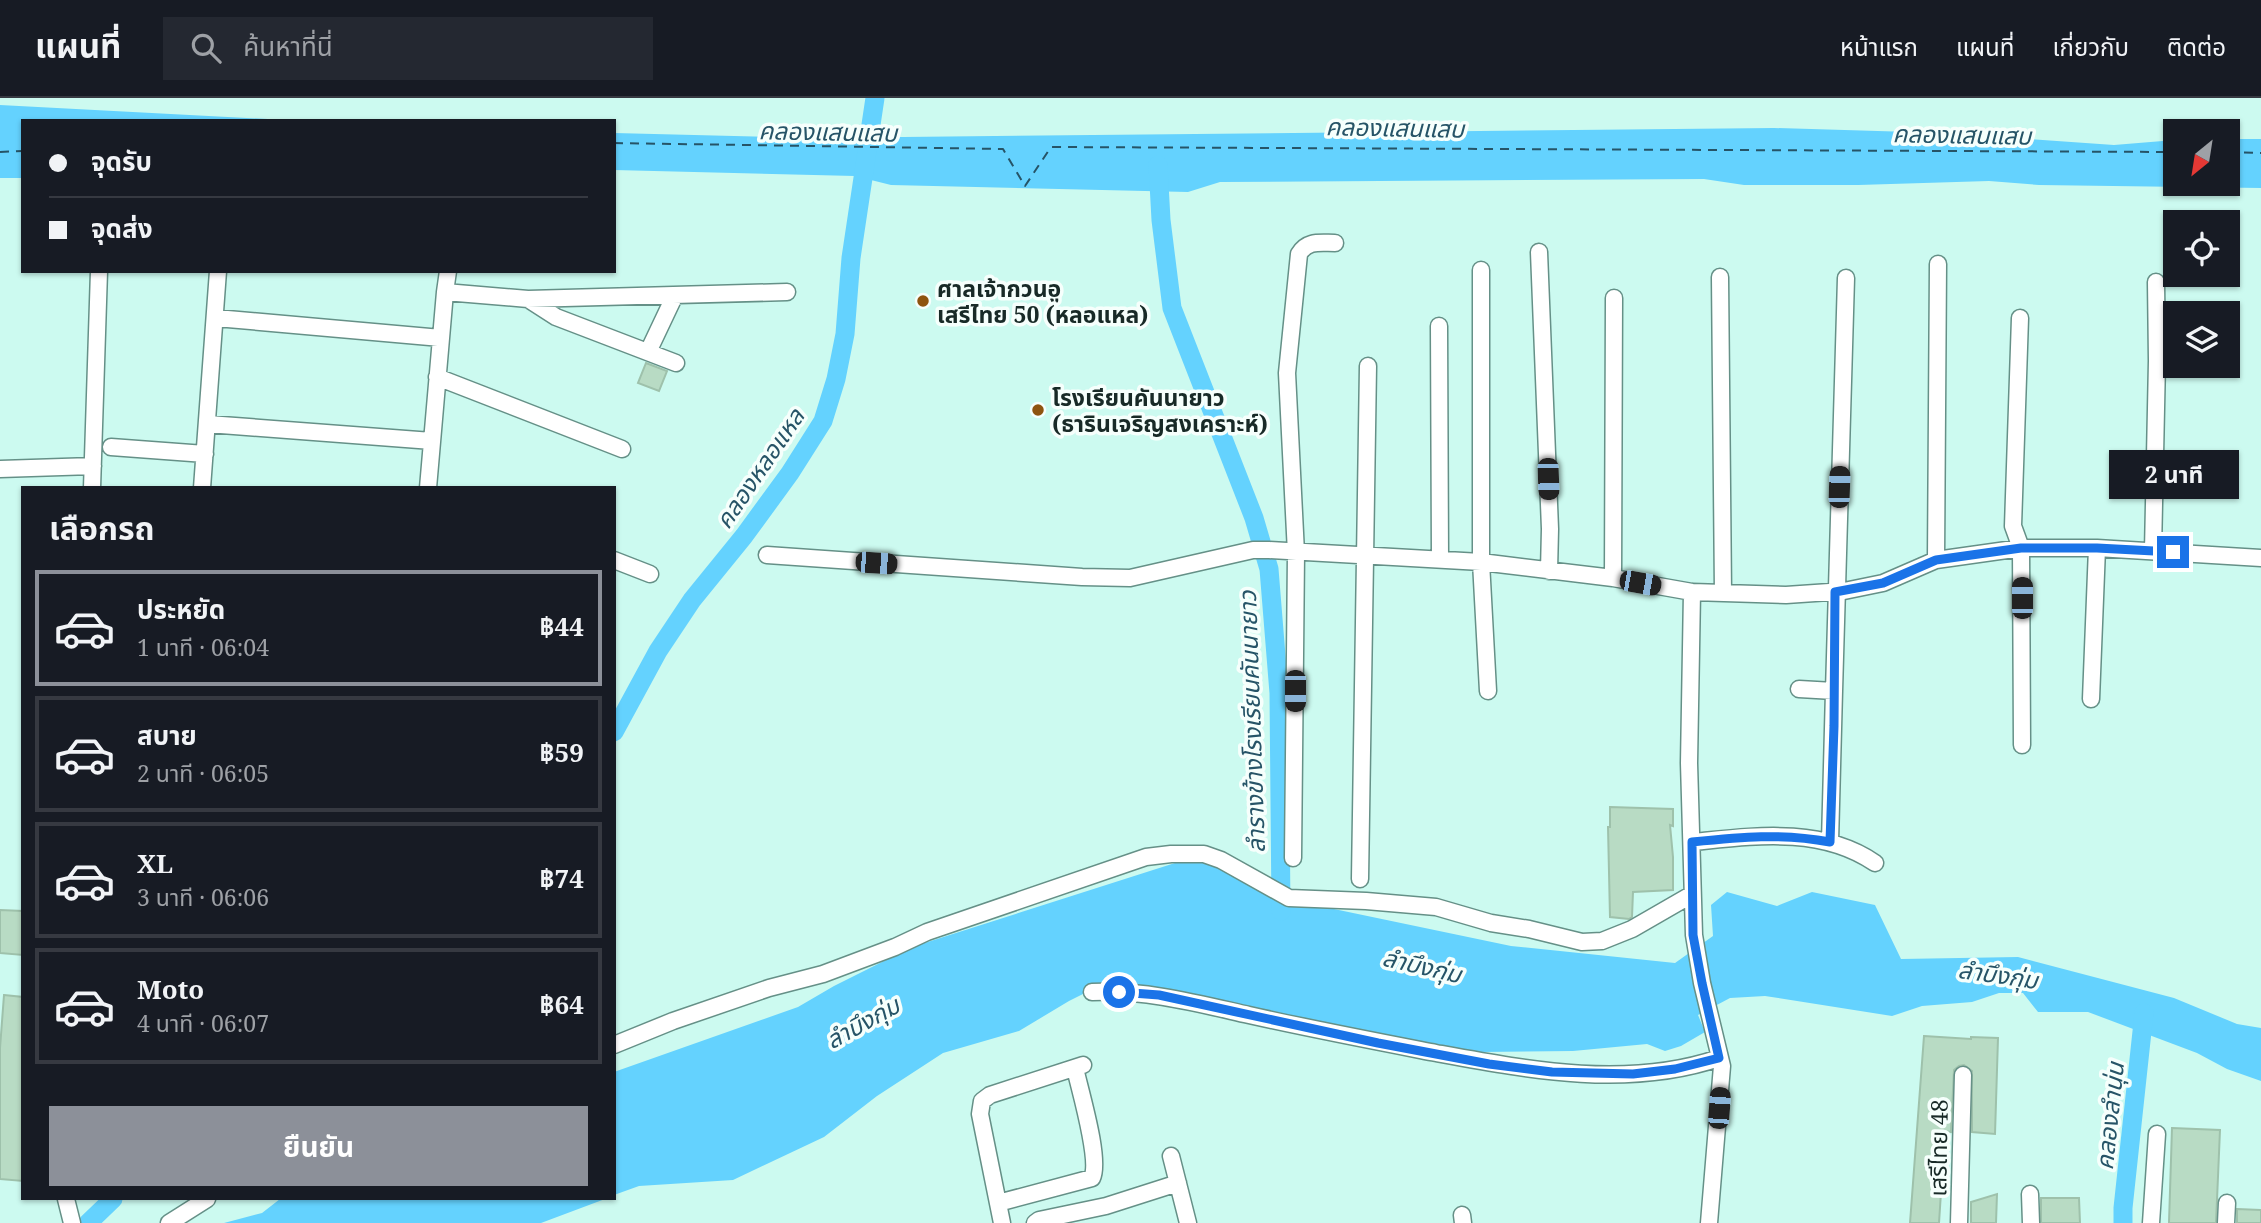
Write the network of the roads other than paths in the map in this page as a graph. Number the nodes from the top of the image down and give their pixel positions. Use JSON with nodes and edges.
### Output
{"nodes":[{"id":1,"x":1335,"y":243,"type":"dead end"},
{"id":2,"x":1539,"y":252,"type":"dead end"},
{"id":3,"x":1938,"y":264,"type":"dead end"},
{"id":4,"x":1481,"y":270,"type":"dead end"},
{"id":5,"x":99,"y":273,"type":"edge"},
{"id":6,"x":218,"y":273,"type":"edge"},
{"id":7,"x":448,"y":273,"type":"edge"},
{"id":8,"x":1720,"y":277,"type":"dead end"},
{"id":9,"x":1846,"y":278,"type":"dead end"},
{"id":10,"x":2156,"y":282,"type":"dead end"},
{"id":11,"x":444,"y":292,"type":"junction"},
{"id":12,"x":788,"y":292,"type":"dead end"},
{"id":13,"x":675,"y":295,"type":"junction"},
{"id":14,"x":1614,"y":298,"type":"dead end"},
{"id":15,"x":528,"y":299,"type":"junction"},
{"id":16,"x":216,"y":318,"type":"junction"},
{"id":17,"x":2020,"y":318,"type":"dead end"},
{"id":18,"x":1439,"y":326,"type":"dead end"},
{"id":19,"x":441,"y":338,"type":"junction"},
{"id":20,"x":648,"y":352,"type":"junction"},
{"id":21,"x":676,"y":363,"type":"dead end"},
{"id":22,"x":1368,"y":366,"type":"dead end"},
{"id":23,"x":438,"y":377,"type":"junction"},
{"id":24,"x":208,"y":424,"type":"junction"},
{"id":25,"x":432,"y":441,"type":"junction"},
{"id":26,"x":111,"y":447,"type":"dead end"},
{"id":27,"x":622,"y":449,"type":"dead end"},
{"id":28,"x":205,"y":453,"type":"junction"},
{"id":29,"x":93,"y":466,"type":"junction"},
{"id":30,"x":0,"y":469,"type":"edge"},
{"id":31,"x":92,"y":486,"type":"edge"},
{"id":32,"x":202,"y":486,"type":"edge"},
{"id":33,"x":429,"y":486,"type":"edge"},
{"id":34,"x":2021,"y":548,"type":"junction"},
{"id":35,"x":2097,"y":548,"type":"junction"},
{"id":36,"x":2153,"y":551,"type":"junction"},
{"id":37,"x":1296,"y":552,"type":"junction"},
{"id":38,"x":768,"y":555,"type":"dead end"},
{"id":39,"x":1363,"y":556,"type":"junction"},
{"id":40,"x":2261,"y":558,"type":"edge"},
{"id":41,"x":1440,"y":560,"type":"junction"},
{"id":42,"x":1936,"y":560,"type":"junction"},
{"id":43,"x":616,"y":561,"type":"edge"},
{"id":44,"x":1482,"y":562,"type":"junction"},
{"id":45,"x":1549,"y":571,"type":"junction"},
{"id":46,"x":650,"y":574,"type":"dead end"},
{"id":47,"x":1613,"y":578,"type":"junction"},
{"id":48,"x":1692,"y":592,"type":"junction"},
{"id":49,"x":1835,"y":592,"type":"junction"},
{"id":50,"x":1723,"y":593,"type":"junction"},
{"id":51,"x":1799,"y":689,"type":"dead end"},
{"id":52,"x":1488,"y":691,"type":"dead end"},
{"id":53,"x":1834,"y":691,"type":"junction"},
{"id":54,"x":2091,"y":699,"type":"dead end"},
{"id":55,"x":2022,"y":745,"type":"dead end"},
{"id":56,"x":1692,"y":842,"type":"junction"},
{"id":57,"x":1830,"y":842,"type":"junction"},
{"id":58,"x":1293,"y":858,"type":"dead end"},
{"id":59,"x":1875,"y":863,"type":"dead end"},
{"id":60,"x":1360,"y":880,"type":"dead end"},
{"id":61,"x":1691,"y":895,"type":"junction"},
{"id":62,"x":1092,"y":992,"type":"dead end"},
{"id":63,"x":616,"y":1044,"type":"edge"},
{"id":64,"x":1718,"y":1054,"type":"junction"},
{"id":65,"x":1963,"y":1075,"type":"dead end"},
{"id":66,"x":2157,"y":1134,"type":"dead end"},
{"id":67,"x":1171,"y":1156,"type":"dead end"},
{"id":68,"x":1178,"y":1183,"type":"junction"},
{"id":69,"x":2030,"y":1194,"type":"dead end"},
{"id":70,"x":66,"y":1200,"type":"edge"},
{"id":71,"x":205,"y":1200,"type":"edge"},
{"id":72,"x":998,"y":1203,"type":"junction"},
{"id":73,"x":2227,"y":1203,"type":"dead end"},
{"id":74,"x":72,"y":1223,"type":"edge"},
{"id":75,"x":169,"y":1223,"type":"edge"},
{"id":76,"x":1002,"y":1223,"type":"edge"},
{"id":77,"x":1035,"y":1223,"type":"edge"},
{"id":78,"x":1188,"y":1223,"type":"edge"},
{"id":79,"x":1709,"y":1223,"type":"edge"},
{"id":80,"x":1959,"y":1223,"type":"edge"},
{"id":81,"x":2031,"y":1223,"type":"edge"},
{"id":82,"x":2151,"y":1223,"type":"edge"},
{"id":83,"x":2226,"y":1223,"type":"edge"}],
"edges":[{"from":1,"to":37,"type":"street"},
{"from":2,"to":45,"type":"street"},
{"from":3,"to":42,"type":"street"},
{"from":4,"to":44,"type":"street"},
{"from":5,"to":29,"type":"street"},
{"from":6,"to":16,"type":"street"},
{"from":7,"to":11,"type":"street"},
{"from":8,"to":50,"type":"street"},
{"from":9,"to":49,"type":"street"},
{"from":10,"to":36,"type":"street"},
{"from":11,"to":15,"type":"street"},
{"from":11,"to":19,"type":"street"},
{"from":12,"to":13,"type":"street"},
{"from":13,"to":15,"type":"street"},
{"from":13,"to":20,"type":"street"},
{"from":14,"to":47,"type":"street"},
{"from":15,"to":20,"type":"street"},
{"from":16,"to":19,"type":"street"},
{"from":16,"to":24,"type":"street"},
{"from":17,"to":34,"type":"street"},
{"from":18,"to":41,"type":"street"},
{"from":19,"to":23,"type":"street"},
{"from":20,"to":21,"type":"street"},
{"from":22,"to":39,"type":"street"},
{"from":23,"to":25,"type":"street"},
{"from":23,"to":27,"type":"street"},
{"from":24,"to":25,"type":"street"},
{"from":24,"to":28,"type":"street"},
{"from":25,"to":33,"type":"street"},
{"from":26,"to":28,"type":"street"},
{"from":28,"to":32,"type":"street"},
{"from":29,"to":30,"type":"street"},
{"from":29,"to":31,"type":"street"},
{"from":34,"to":35,"type":"street"},
{"from":34,"to":42,"type":"street"},
{"from":34,"to":55,"type":"street"},
{"from":35,"to":36,"type":"street"},
{"from":35,"to":54,"type":"street"},
{"from":36,"to":40,"type":"street"},
{"from":37,"to":38,"type":"street"},
{"from":37,"to":39,"type":"street"},
{"from":37,"to":58,"type":"street"},
{"from":39,"to":41,"type":"street"},
{"from":39,"to":60,"type":"street"},
{"from":41,"to":44,"type":"street"},
{"from":42,"to":49,"type":"street"},
{"from":43,"to":46,"type":"street"},
{"from":44,"to":45,"type":"street"},
{"from":44,"to":52,"type":"street"},
{"from":45,"to":47,"type":"street"},
{"from":47,"to":48,"type":"street"},
{"from":48,"to":50,"type":"street"},
{"from":48,"to":56,"type":"street"},
{"from":49,"to":50,"type":"street"},
{"from":49,"to":53,"type":"street"},
{"from":51,"to":53,"type":"street"},
{"from":53,"to":57,"type":"street"},
{"from":56,"to":57,"type":"street"},
{"from":56,"to":61,"type":"street"},
{"from":57,"to":59,"type":"street"},
{"from":61,"to":63,"type":"street"},
{"from":61,"to":64,"type":"street"},
{"from":62,"to":64,"type":"street"},
{"from":64,"to":79,"type":"street"},
{"from":65,"to":80,"type":"street","name":"เสรีไทย 48"},
{"from":66,"to":82,"type":"street"},
{"from":67,"to":68,"type":"street"},
{"from":68,"to":77,"type":"street"},
{"from":68,"to":78,"type":"street"},
{"from":69,"to":81,"type":"street"},
{"from":70,"to":74,"type":"street"},
{"from":71,"to":75,"type":"street"},
{"from":72,"to":72,"type":"street"},
{"from":72,"to":76,"type":"street"},
{"from":73,"to":83,"type":"street"}]}
